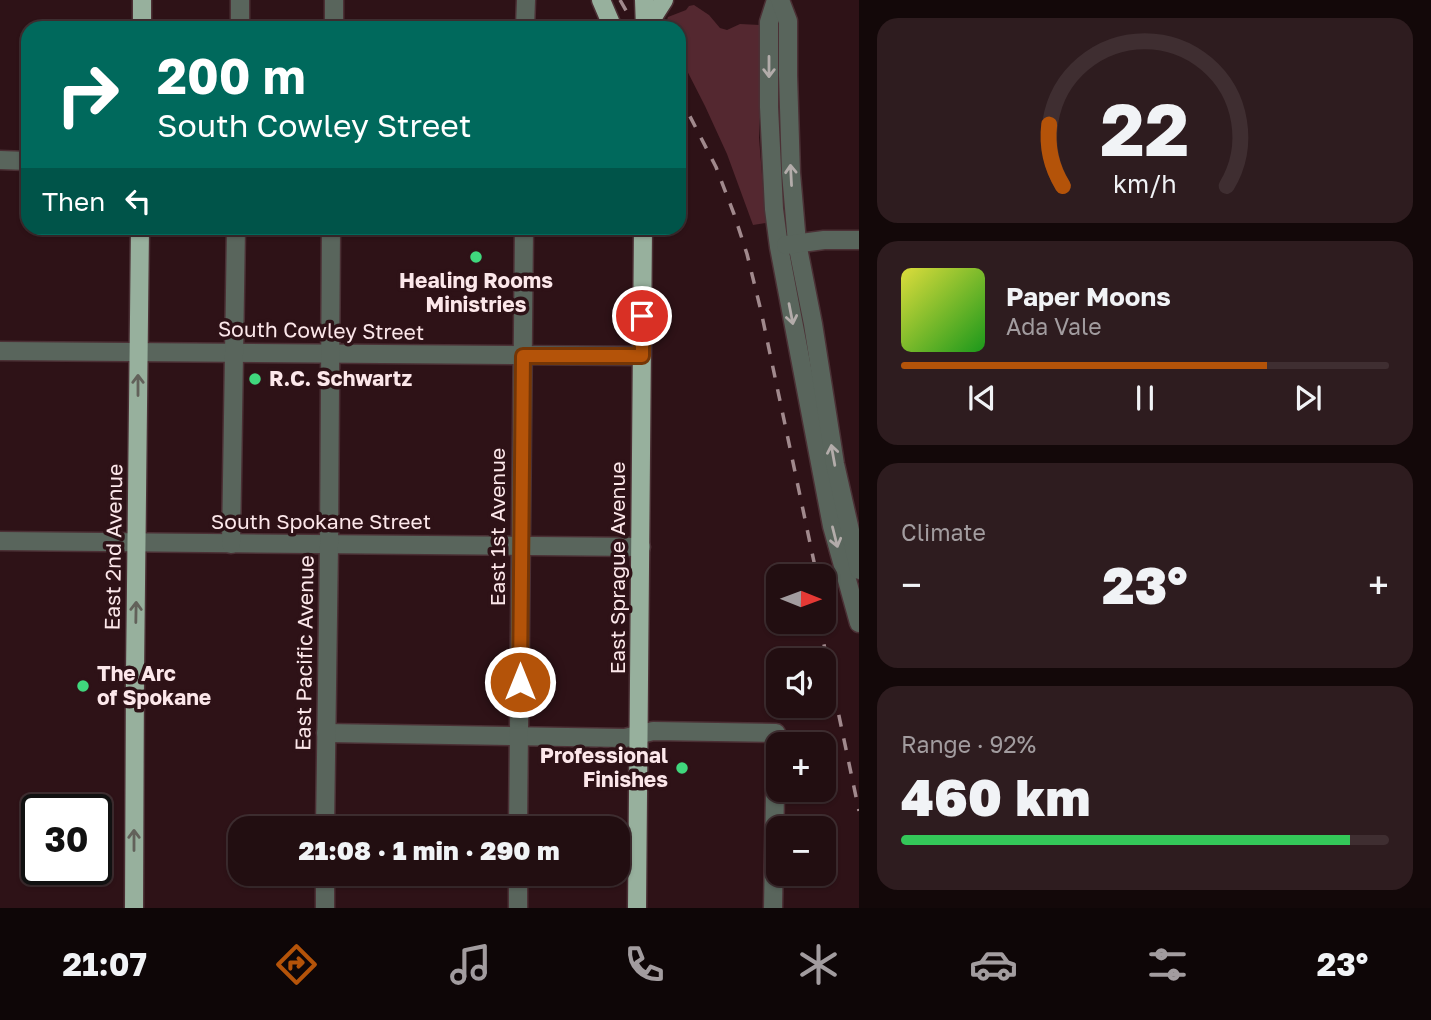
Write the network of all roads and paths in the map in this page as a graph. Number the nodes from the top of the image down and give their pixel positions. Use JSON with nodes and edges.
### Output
{"nodes":[{"id":1,"x":142,"y":0,"type":"edge"},
{"id":2,"x":240,"y":0,"type":"edge"},
{"id":3,"x":334,"y":0,"type":"edge"},
{"id":4,"x":526,"y":0,"type":"edge"},
{"id":5,"x":601,"y":0,"type":"edge"},
{"id":6,"x":645,"y":0,"type":"edge"},
{"id":7,"x":664,"y":0,"type":"edge"},
{"id":8,"x":778,"y":0,"type":"edge"},
{"id":9,"x":142,"y":21,"type":"edge"},
{"id":10,"x":240,"y":21,"type":"edge"},
{"id":11,"x":334,"y":21,"type":"edge"},
{"id":12,"x":525,"y":21,"type":"edge"},
{"id":13,"x":610,"y":21,"type":"edge"},
{"id":14,"x":646,"y":21,"type":"edge"},
{"id":15,"x":650,"y":21,"type":"edge"},
{"id":16,"x":0,"y":160,"type":"edge"},
{"id":17,"x":21,"y":161,"type":"edge"},
{"id":18,"x":140,"y":235,"type":"edge"},
{"id":19,"x":236,"y":235,"type":"edge"},
{"id":20,"x":331,"y":235,"type":"edge"},
{"id":21,"x":524,"y":235,"type":"edge"},
{"id":22,"x":643,"y":235,"type":"edge"},
{"id":23,"x":859,"y":240,"type":"edge"},
{"id":24,"x":797,"y":243,"type":"junction"},
{"id":25,"x":779,"y":247,"type":"junction"},
{"id":26,"x":0,"y":351,"type":"edge"},
{"id":27,"x":139,"y":352,"type":"junction"},
{"id":28,"x":234,"y":353,"type":"junction"},
{"id":29,"x":329,"y":354,"type":"junction"},
{"id":30,"x":523,"y":356,"type":"junction"},
{"id":31,"x":642,"y":356,"type":"junction"},
{"id":32,"x":0,"y":541,"type":"edge"},
{"id":33,"x":137,"y":543,"type":"junction"},
{"id":34,"x":231,"y":544,"type":"junction"},
{"id":35,"x":329,"y":545,"type":"junction"},
{"id":36,"x":521,"y":546,"type":"junction"},
{"id":37,"x":641,"y":547,"type":"junction"},
{"id":38,"x":859,"y":570,"type":"edge"},
{"id":39,"x":859,"y":623,"type":"edge"},
{"id":40,"x":326,"y":733,"type":"junction"},
{"id":41,"x":639,"y":735,"type":"junction"},
{"id":42,"x":519,"y":737,"type":"junction"},
{"id":43,"x":325,"y":816,"type":"edge"},
{"id":44,"x":518,"y":816,"type":"edge"},
{"id":45,"x":325,"y":886,"type":"edge"},
{"id":46,"x":518,"y":886,"type":"edge"},
{"id":47,"x":134,"y":908,"type":"edge"},
{"id":48,"x":325,"y":908,"type":"edge"},
{"id":49,"x":518,"y":908,"type":"edge"},
{"id":50,"x":637,"y":908,"type":"edge"},
{"id":51,"x":773,"y":908,"type":"edge"}],
"edges":[{"from":1,"to":9,"type":"main road"},
{"from":2,"to":10,"type":"street"},
{"from":3,"to":11,"type":"street"},
{"from":4,"to":12,"type":"street"},
{"from":5,"to":13,"type":"main road"},
{"from":6,"to":14,"type":"main road"},
{"from":7,"to":15,"type":"main road"},
{"from":24,"to":8,"type":"street","one_way":true},
{"from":8,"to":25,"type":"street","one_way":true},
{"from":16,"to":17,"type":"street"},
{"from":18,"to":27,"type":"main road","name":"East 2nd Avenue"},
{"from":19,"to":28,"type":"street"},
{"from":20,"to":29,"type":"street","name":"East Pacific Avenue"},
{"from":21,"to":30,"type":"street","name":"East 1st Avenue"},
{"from":22,"to":31,"type":"main road","name":"East Sprague Avenue"},
{"from":23,"to":24,"type":"street"},
{"from":24,"to":25,"type":"street"},
{"from":38,"to":24,"type":"street","one_way":true},
{"from":25,"to":39,"type":"street","one_way":true},
{"from":26,"to":27,"type":"street","name":"South Cowley Street"},
{"from":27,"to":28,"type":"street","name":"South Cowley Street"},
{"from":33,"to":27,"type":"main road","name":"East 2nd Avenue","one_way":true},
{"from":28,"to":29,"type":"street","name":"South Cowley Street"},
{"from":28,"to":34,"type":"street"},
{"from":29,"to":30,"type":"street","name":"South Cowley Street"},
{"from":29,"to":35,"type":"street","name":"East Pacific Avenue"},
{"from":30,"to":31,"type":"street","name":"South Cowley Street"},
{"from":30,"to":36,"type":"street","name":"East 1st Avenue"},
{"from":31,"to":37,"type":"main road","name":"East Sprague Avenue"},
{"from":32,"to":33,"type":"street","name":"South Spokane Street"},
{"from":33,"to":34,"type":"street","name":"South Spokane Street"},
{"from":47,"to":33,"type":"main road","name":"East 2nd Avenue","one_way":true},
{"from":34,"to":35,"type":"street","name":"South Spokane Street"},
{"from":35,"to":36,"type":"street","name":"South Spokane Street"},
{"from":35,"to":40,"type":"street","name":"East Pacific Avenue"},
{"from":36,"to":37,"type":"street","name":"South Spokane Street"},
{"from":36,"to":42,"type":"street","name":"East 1st Avenue"},
{"from":37,"to":41,"type":"main road","name":"East Sprague Avenue"},
{"from":40,"to":42,"type":"street"},
{"from":40,"to":43,"type":"street","name":"East Pacific Avenue"},
{"from":41,"to":42,"type":"street"},
{"from":41,"to":50,"type":"main road","name":"East Sprague Avenue"},
{"from":41,"to":51,"type":"street"},
{"from":42,"to":44,"type":"street","name":"East 1st Avenue"},
{"from":45,"to":48,"type":"street"},
{"from":46,"to":49,"type":"street"}]}
